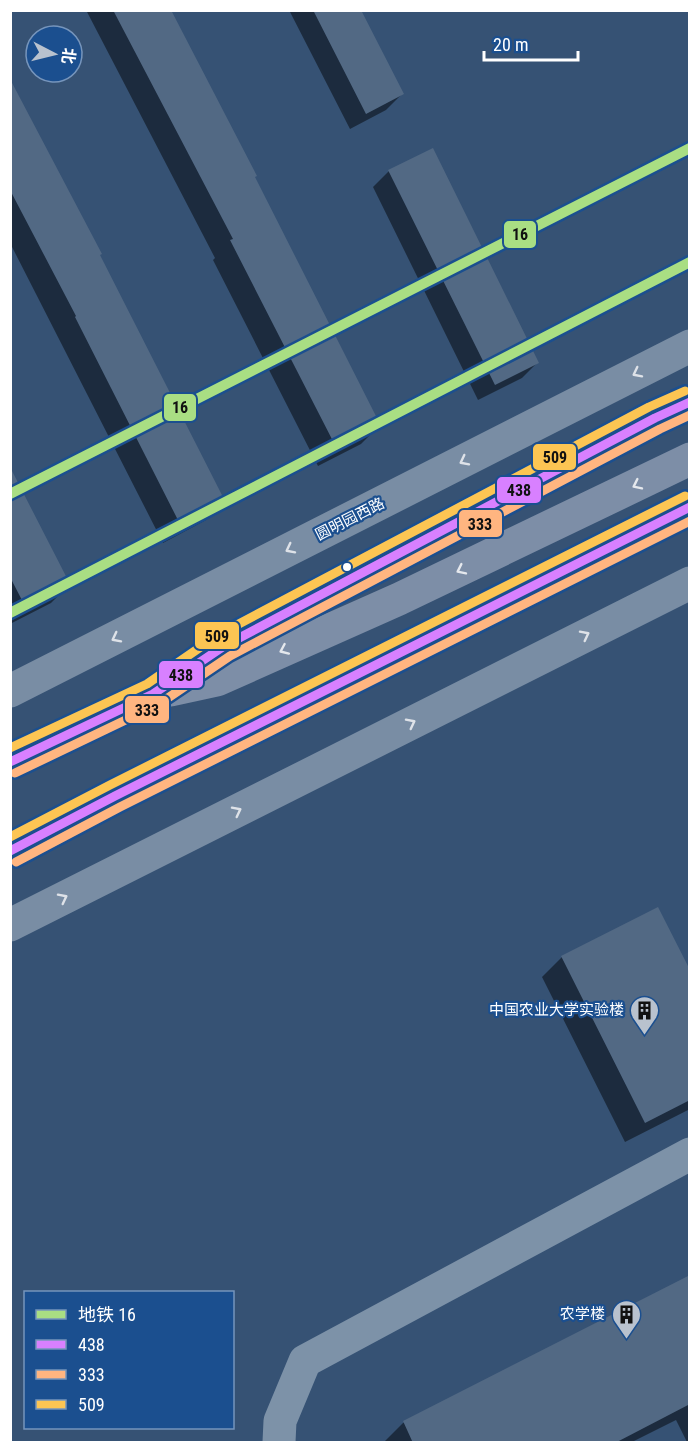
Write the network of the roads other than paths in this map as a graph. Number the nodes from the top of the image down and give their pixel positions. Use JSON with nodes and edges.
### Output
{"nodes":[{"id":1,"x":690,"y":346,"type":"edge"},
{"id":2,"x":690,"y":402,"type":"edge"},
{"id":3,"x":690,"y":459,"type":"edge"},
{"id":4,"x":690,"y":507,"type":"edge"},
{"id":5,"x":690,"y":583,"type":"edge"},
{"id":6,"x":10,"y":691,"type":"edge"},
{"id":7,"x":153,"y":694,"type":"junction"},
{"id":8,"x":10,"y":762,"type":"edge"},
{"id":9,"x":10,"y":851,"type":"edge"},
{"id":10,"x":10,"y":925,"type":"edge"},
{"id":11,"x":690,"y":1154,"type":"edge"},
{"id":12,"x":279,"y":1443,"type":"edge"}],
"edges":[{"from":1,"to":6,"type":"street","name":"圆明园西路","one_way":true},
{"from":2,"to":7,"type":"main road"},
{"from":3,"to":7,"type":"main road","one_way":true},
{"from":4,"to":9,"type":"main road"},
{"from":10,"to":5,"type":"street","one_way":true},
{"from":7,"to":8,"type":"main road"},
{"from":11,"to":12,"type":"street"}]}
